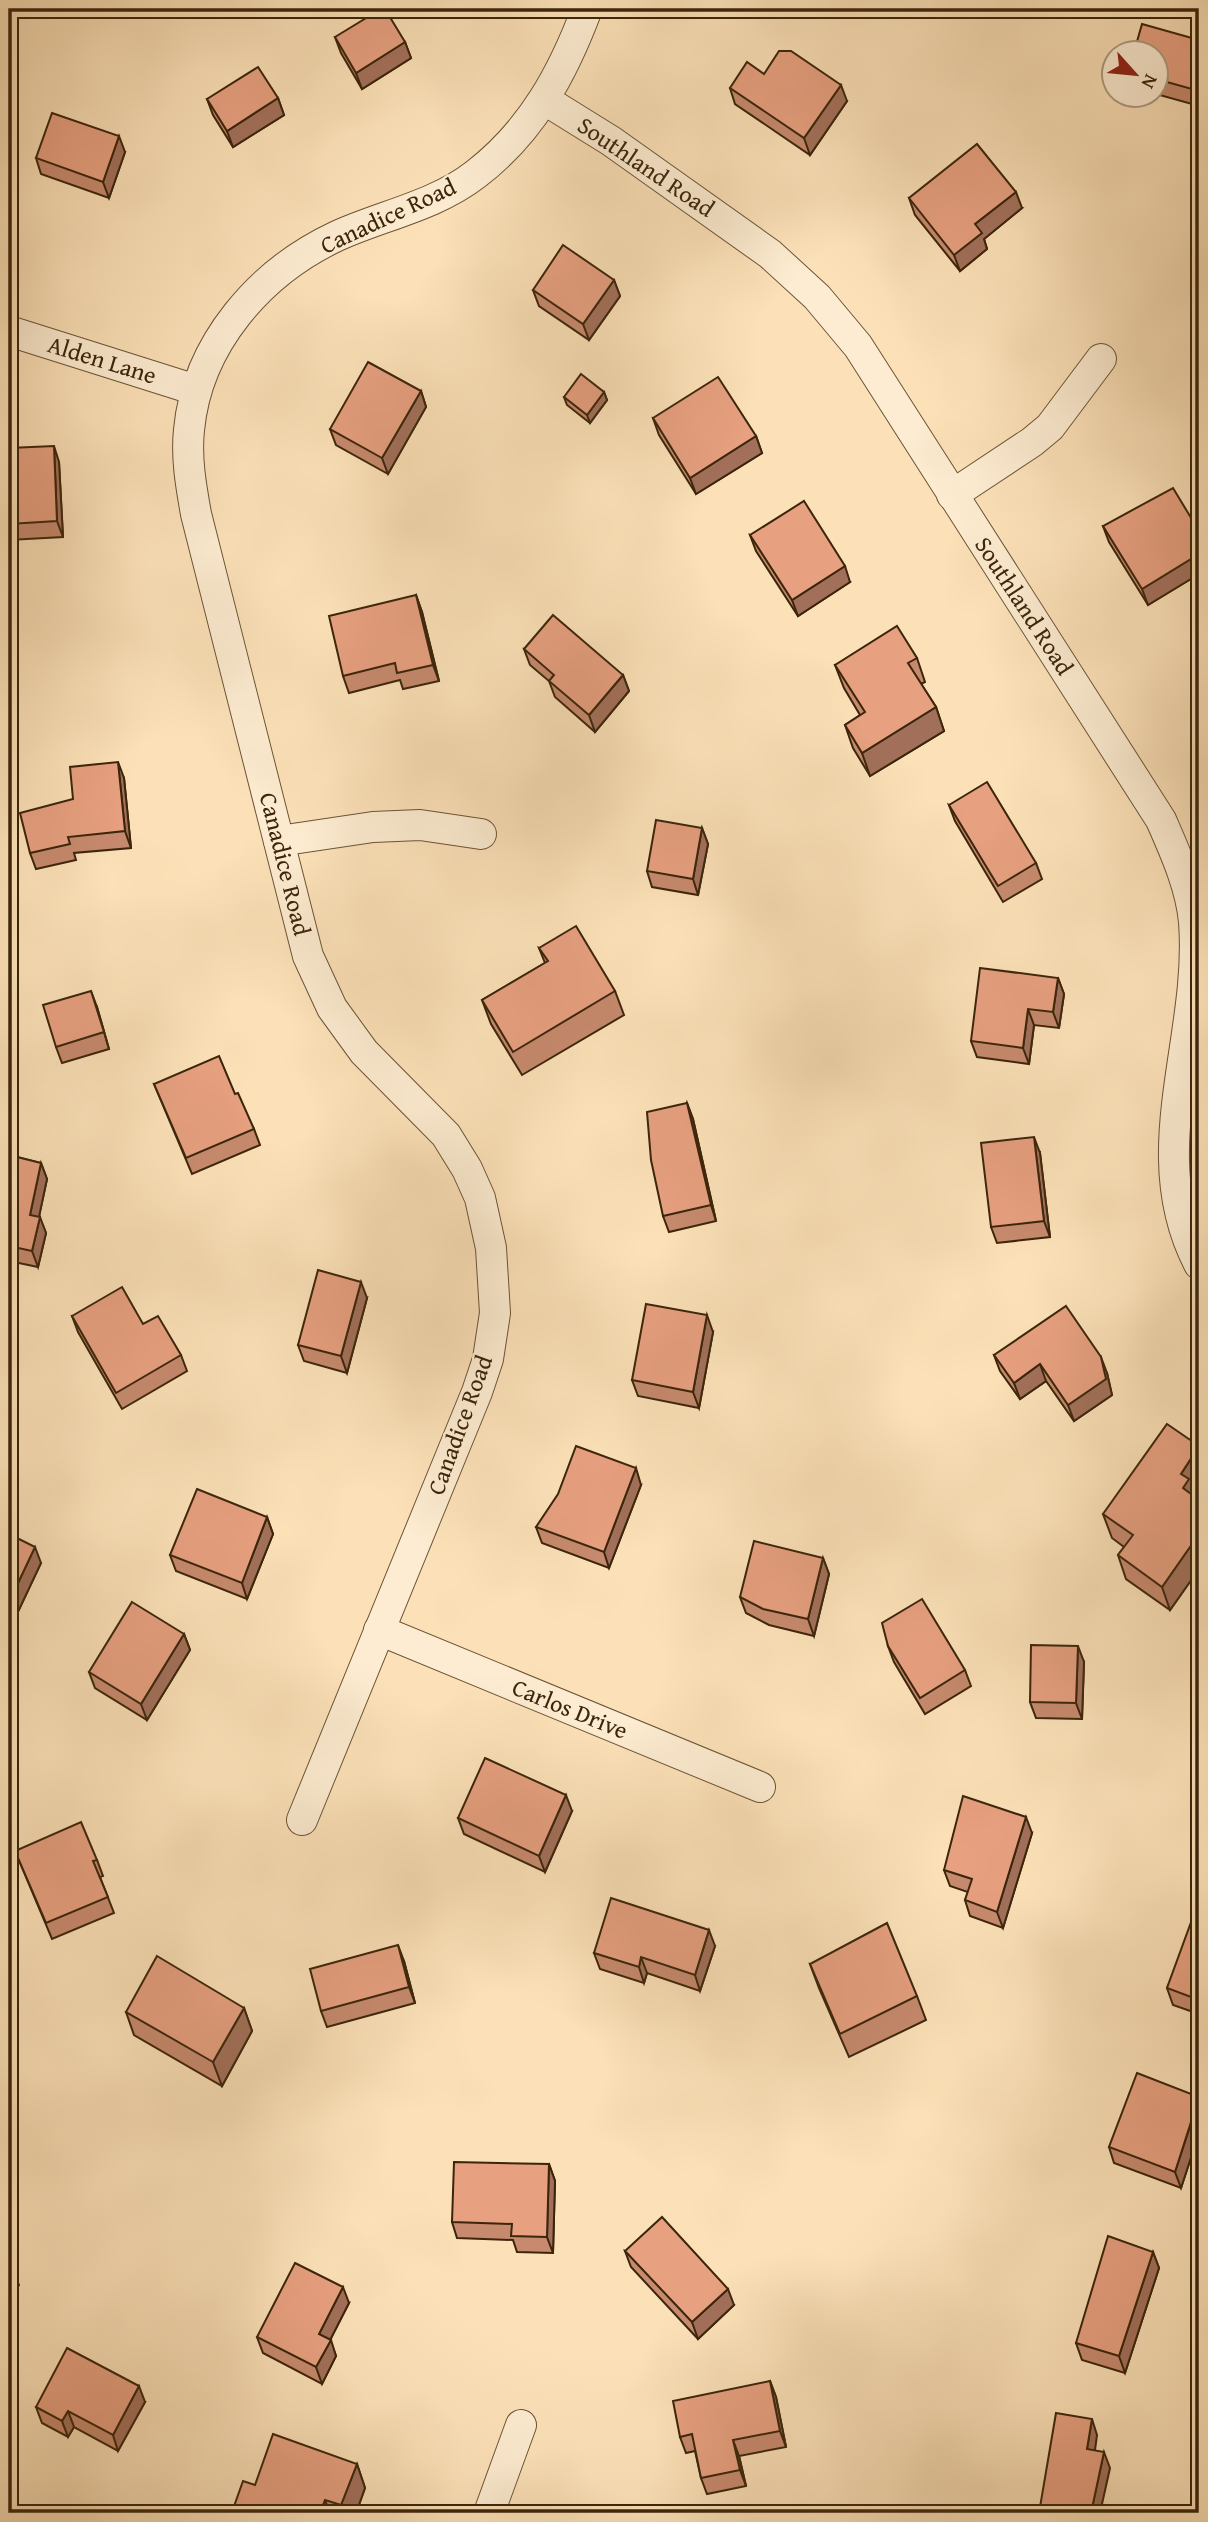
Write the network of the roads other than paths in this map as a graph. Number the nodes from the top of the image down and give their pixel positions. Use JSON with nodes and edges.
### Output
{"nodes":[{"id":1,"x":587,"y":9,"type":"edge"},
{"id":2,"x":545,"y":100,"type":"junction"},
{"id":3,"x":9,"y":331,"type":"edge"},
{"id":4,"x":1101,"y":359,"type":"dead end"},
{"id":5,"x":196,"y":390,"type":"junction"},
{"id":6,"x":952,"y":495,"type":"junction"},
{"id":7,"x":481,"y":834,"type":"dead end"},
{"id":8,"x":279,"y":841,"type":"junction"},
{"id":9,"x":1197,"y":919,"type":"edge"},
{"id":10,"x":1199,"y":1264,"type":"edge"},
{"id":11,"x":379,"y":1630,"type":"junction"},
{"id":12,"x":760,"y":1787,"type":"dead end"},
{"id":13,"x":302,"y":1820,"type":"dead end"},
{"id":14,"x":521,"y":2425,"type":"dead end"},
{"id":15,"x":489,"y":2513,"type":"edge"}],
"edges":[{"from":1,"to":2,"type":"street","name":"Canadice Road"},
{"from":2,"to":5,"type":"street","name":"Canadice Road"},
{"from":2,"to":6,"type":"street","name":"Southland Road"},
{"from":3,"to":5,"type":"street","name":"Alden Lane"},
{"from":4,"to":6,"type":"street"},
{"from":5,"to":8,"type":"street","name":"Canadice Road"},
{"from":6,"to":9,"type":"street","name":"Southland Road"},
{"from":7,"to":8,"type":"street"},
{"from":8,"to":11,"type":"street","name":"Canadice Road"},
{"from":9,"to":10,"type":"street","name":"Southland Road"},
{"from":11,"to":12,"type":"street","name":"Carlos Drive"},
{"from":11,"to":13,"type":"street","name":"Canadice Road"},
{"from":14,"to":15,"type":"street"}]}
